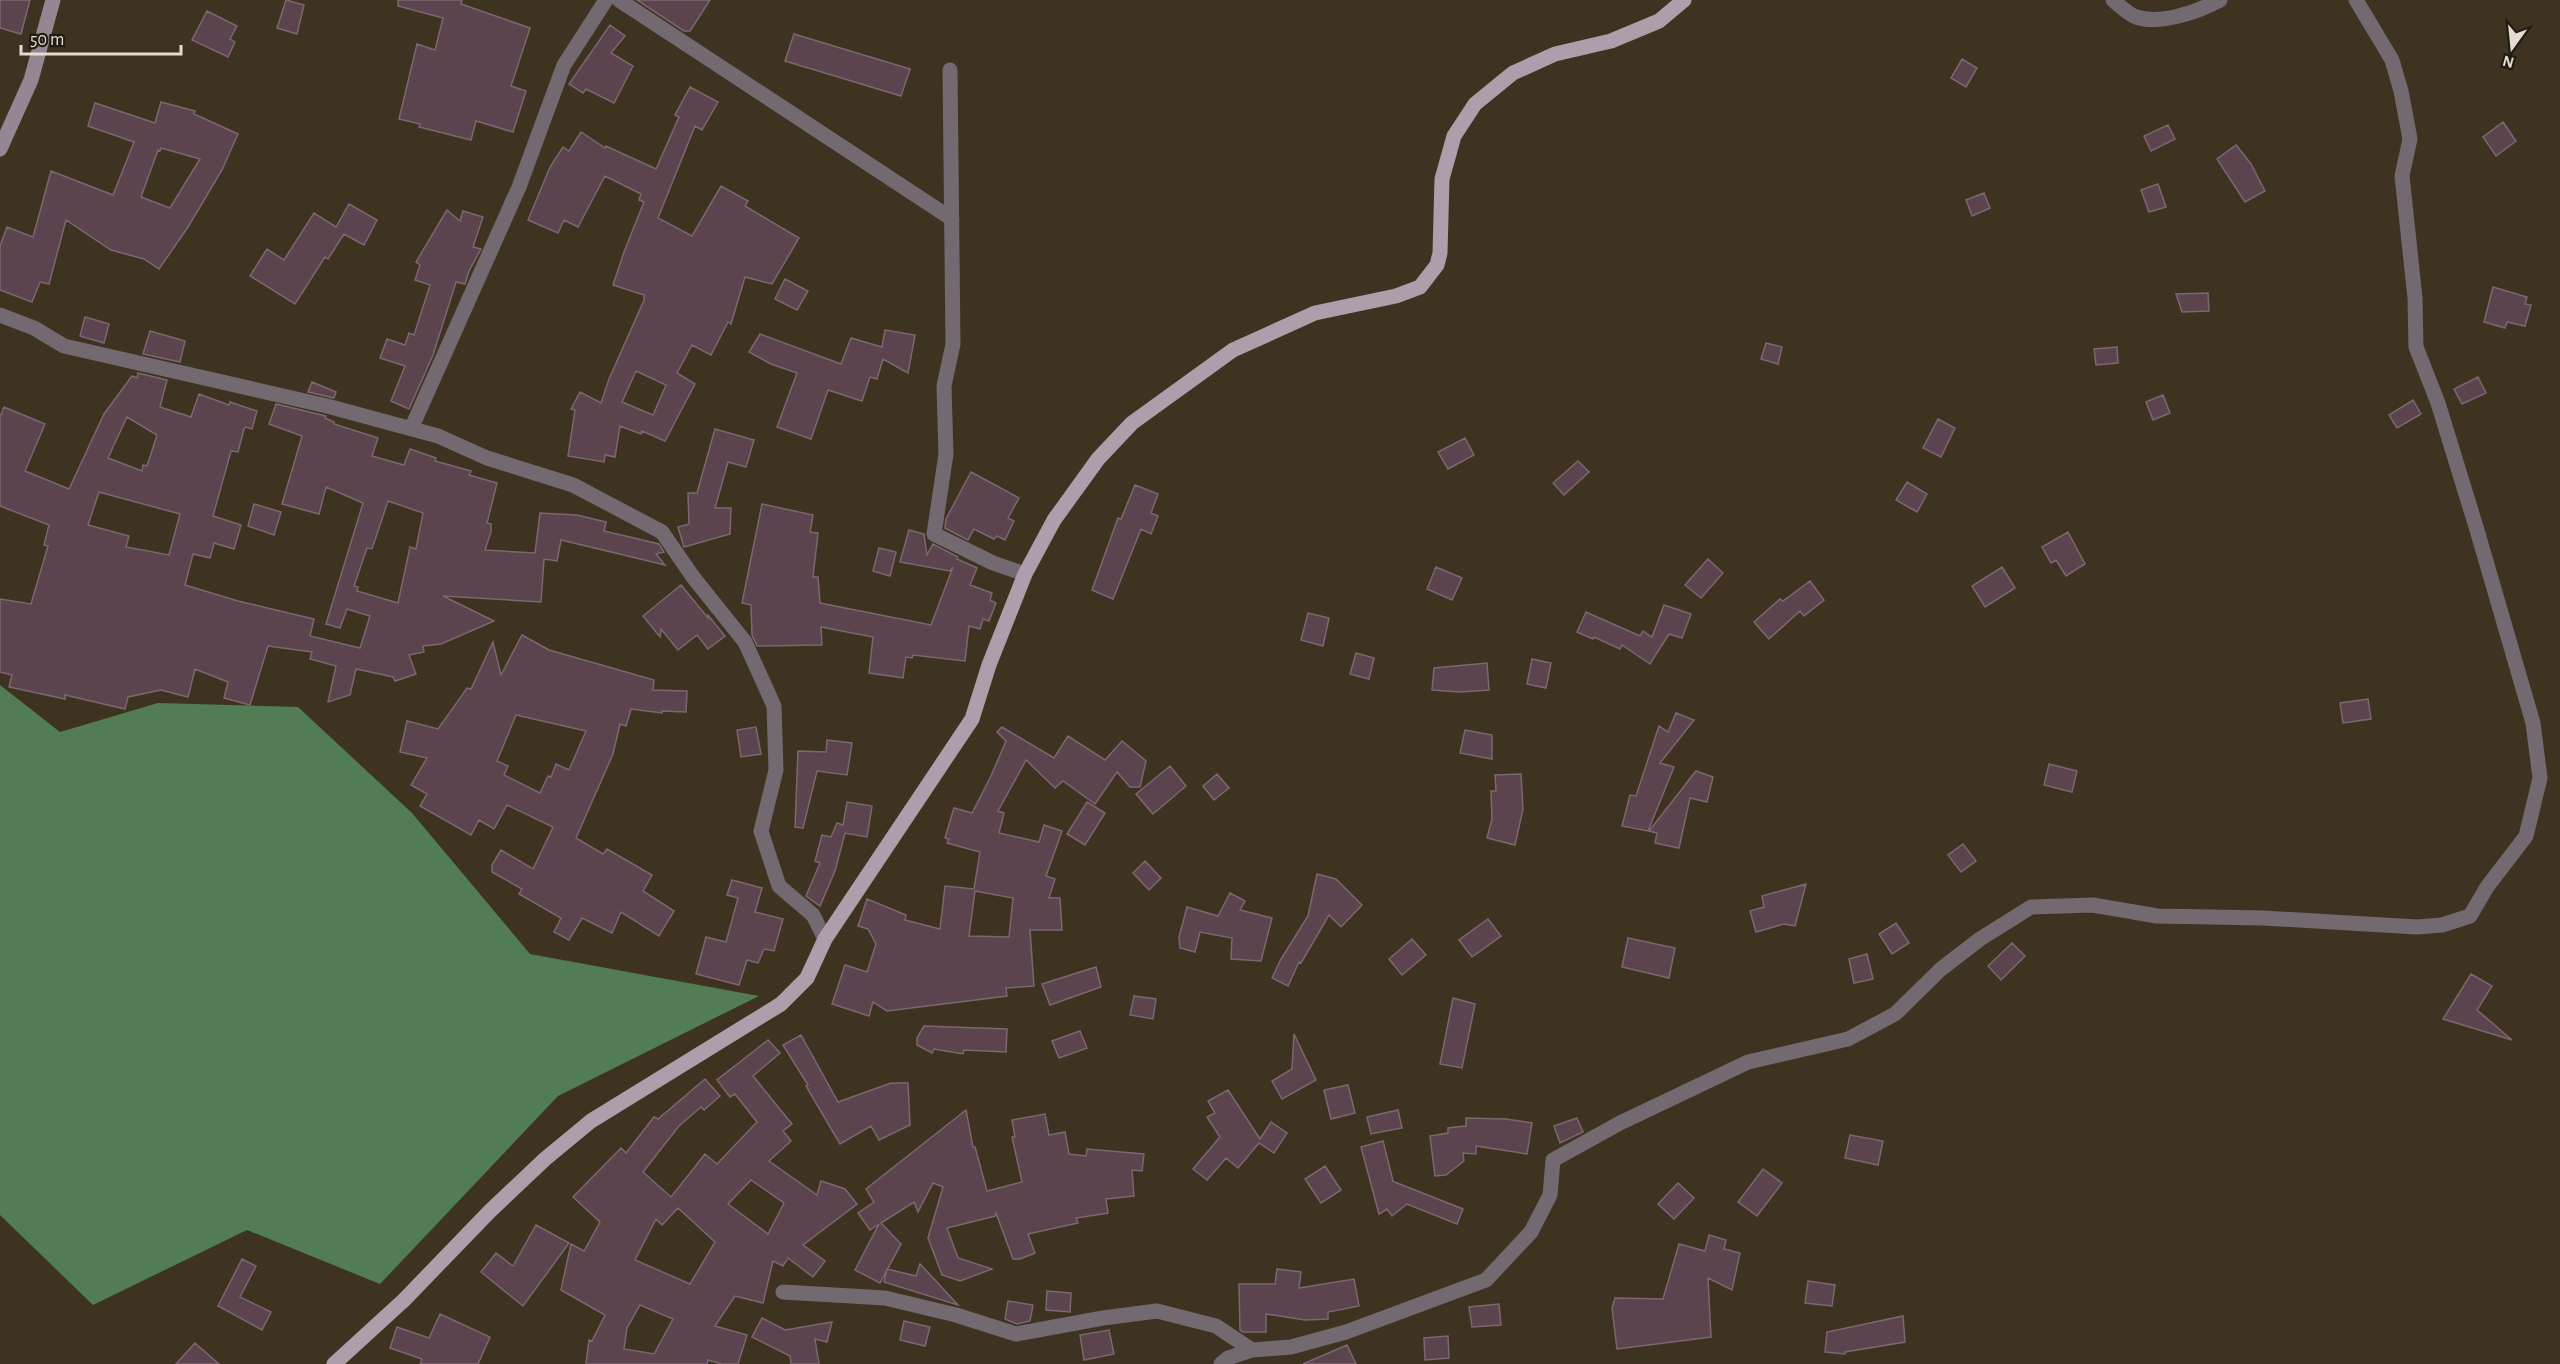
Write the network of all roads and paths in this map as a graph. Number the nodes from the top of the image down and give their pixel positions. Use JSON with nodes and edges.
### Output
{"nodes":[{"id":1,"x":52,"y":0,"type":"edge"},
{"id":2,"x":606,"y":0,"type":"edge"},
{"id":3,"x":619,"y":0,"type":"edge"},
{"id":4,"x":1684,"y":0,"type":"edge"},
{"id":5,"x":2113,"y":0,"type":"edge"},
{"id":6,"x":2220,"y":0,"type":"edge"},
{"id":7,"x":2356,"y":0,"type":"edge"},
{"id":8,"x":950,"y":70,"type":"dead end"},
{"id":9,"x":0,"y":149,"type":"edge"},
{"id":10,"x":952,"y":219,"type":"junction"},
{"id":11,"x":0,"y":315,"type":"edge"},
{"id":12,"x":411,"y":429,"type":"junction"},
{"id":13,"x":1025,"y":574,"type":"junction"},
{"id":14,"x":825,"y":939,"type":"junction"},
{"id":15,"x":783,"y":1292,"type":"dead end"},
{"id":16,"x":1252,"y":1350,"type":"junction"},
{"id":17,"x":334,"y":1364,"type":"edge"},
{"id":18,"x":1221,"y":1364,"type":"edge"}],
"edges":[{"from":1,"to":9,"type":"main road"},
{"from":2,"to":12,"type":"street"},
{"from":3,"to":10,"type":"street"},
{"from":4,"to":13,"type":"main road"},
{"from":5,"to":6,"type":"street"},
{"from":7,"to":16,"type":"street"},
{"from":8,"to":10,"type":"street"},
{"from":10,"to":13,"type":"street"},
{"from":11,"to":12,"type":"street"},
{"from":12,"to":14,"type":"street"},
{"from":13,"to":14,"type":"main road"},
{"from":14,"to":17,"type":"main road"},
{"from":15,"to":16,"type":"street"},
{"from":16,"to":18,"type":"street"}]}
